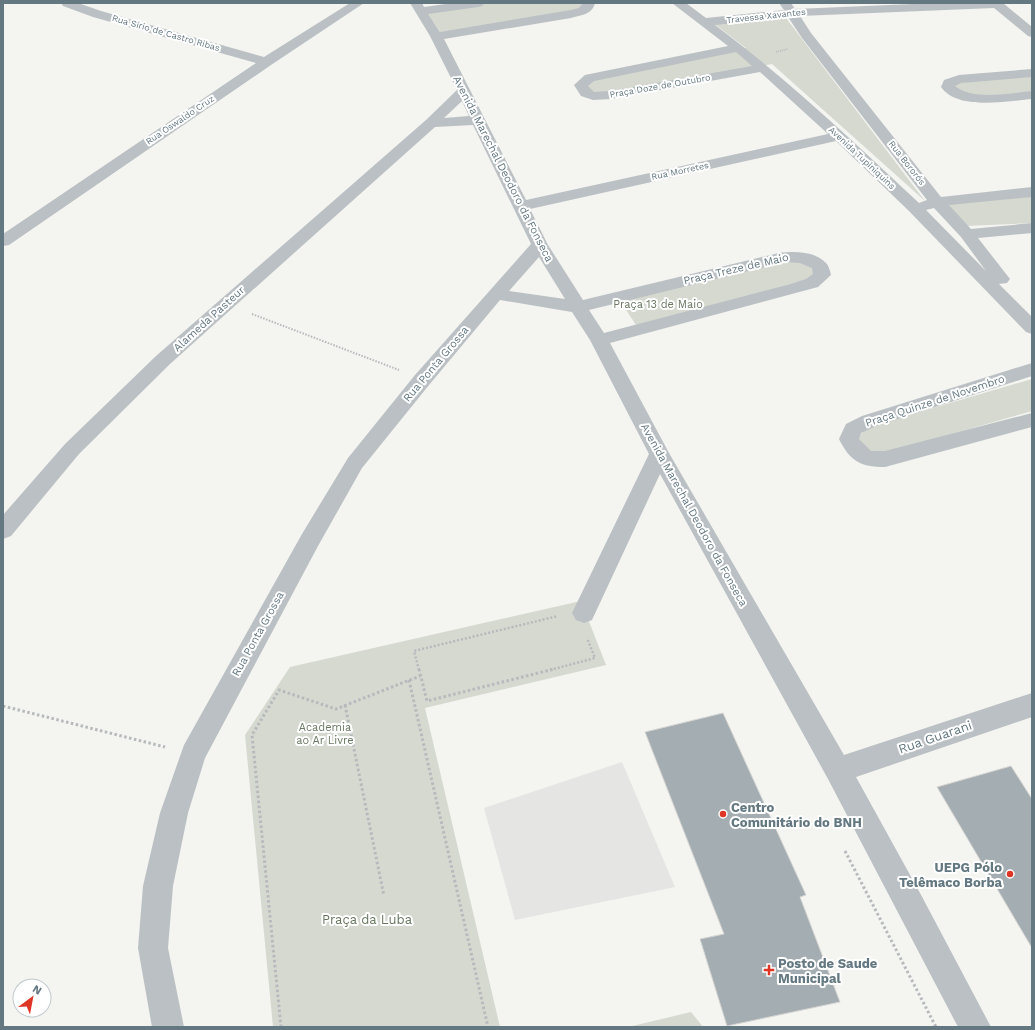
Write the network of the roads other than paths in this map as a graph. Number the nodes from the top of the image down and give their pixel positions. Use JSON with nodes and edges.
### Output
{"nodes":[{"id":1,"x":67,"y":3,"type":"edge"},
{"id":2,"x":358,"y":3,"type":"edge"},
{"id":3,"x":478,"y":3,"type":"edge"},
{"id":4,"x":589,"y":3,"type":"edge"},
{"id":5,"x":678,"y":3,"type":"edge"},
{"id":6,"x":996,"y":4,"type":"edge"},
{"id":7,"x":419,"y":7,"type":"edge"},
{"id":8,"x":788,"y":8,"type":"edge"},
{"id":9,"x":704,"y":22,"type":"junction"},
{"id":10,"x":1032,"y":33,"type":"edge"},
{"id":11,"x":436,"y":36,"type":"junction"},
{"id":12,"x":738,"y":48,"type":"junction"},
{"id":13,"x":266,"y":62,"type":"junction"},
{"id":14,"x":762,"y":68,"type":"junction"},
{"id":15,"x":1032,"y":73,"type":"edge"},
{"id":16,"x":464,"y":91,"type":"junction"},
{"id":17,"x":1032,"y":95,"type":"edge"},
{"id":18,"x":479,"y":120,"type":"junction"},
{"id":19,"x":431,"y":123,"type":"junction"},
{"id":20,"x":839,"y":136,"type":"junction"},
{"id":21,"x":1032,"y":192,"type":"edge"},
{"id":22,"x":937,"y":202,"type":"junction"},
{"id":23,"x":521,"y":206,"type":"junction"},
{"id":24,"x":915,"y":208,"type":"junction"},
{"id":25,"x":1032,"y":228,"type":"edge"},
{"id":26,"x":967,"y":234,"type":"junction"},
{"id":27,"x":3,"y":241,"type":"edge"},
{"id":28,"x":540,"y":245,"type":"junction"},
{"id":29,"x":496,"y":294,"type":"junction"},
{"id":30,"x":578,"y":307,"type":"junction"},
{"id":31,"x":1032,"y":321,"type":"edge"},
{"id":32,"x":1032,"y":328,"type":"edge"},
{"id":33,"x":599,"y":340,"type":"junction"},
{"id":34,"x":1032,"y":369,"type":"edge"},
{"id":35,"x":1032,"y":420,"type":"edge"},
{"id":36,"x":659,"y":454,"type":"junction"},
{"id":37,"x":3,"y":530,"type":"edge"},
{"id":38,"x":584,"y":622,"type":"road end"},
{"id":39,"x":1032,"y":705,"type":"edge"},
{"id":40,"x":838,"y":770,"type":"junction"},
{"id":41,"x":168,"y":1027,"type":"edge"},
{"id":42,"x":974,"y":1027,"type":"edge"}],
"edges":[{"from":1,"to":13,"type":"street","name":"Rua Sírio de Castro Ribas"},
{"from":2,"to":13,"type":"street","name":"Rua Oswaldo Cruz"},
{"from":3,"to":7,"type":"street"},
{"from":4,"to":11,"type":"street"},
{"from":5,"to":9,"type":"street","name":"Avenida Tupiniquins"},
{"from":6,"to":8,"type":"street","name":"Travessa Xavantes"},
{"from":6,"to":10,"type":"street"},
{"from":7,"to":11,"type":"street","name":"Avenida Marechal Deodoro da Fonseca"},
{"from":8,"to":9,"type":"street","name":"Travessa Xavantes"},
{"from":8,"to":22,"type":"street","name":"Rua Bororós"},
{"from":9,"to":12,"type":"street","name":"Avenida Tupiniquins"},
{"from":11,"to":16,"type":"street","name":"Avenida Marechal Deodoro da Fonseca"},
{"from":12,"to":14,"type":"street","name":"Avenida Tupiniquins"},
{"from":12,"to":14,"type":"street","name":"Praça Doze de Outubro"},
{"from":13,"to":27,"type":"street","name":"Rua Oswaldo Cruz"},
{"from":14,"to":20,"type":"street","name":"Avenida Tupiniquins"},
{"from":15,"to":17,"type":"street"},
{"from":16,"to":18,"type":"street","name":"Avenida Marechal Deodoro da Fonseca"},
{"from":16,"to":19,"type":"street","name":"Alameda Pasteur"},
{"from":18,"to":19,"type":"street"},
{"from":18,"to":23,"type":"street","name":"Avenida Marechal Deodoro da Fonseca"},
{"from":19,"to":37,"type":"street","name":"Alameda Pasteur"},
{"from":20,"to":23,"type":"street","name":"Rua Morretes"},
{"from":20,"to":24,"type":"street","name":"Avenida Tupiniquins"},
{"from":21,"to":22,"type":"street"},
{"from":22,"to":24,"type":"street"},
{"from":22,"to":26,"type":"street","name":"Rua Bororós"},
{"from":23,"to":28,"type":"street","name":"Avenida Marechal Deodoro da Fonseca"},
{"from":24,"to":32,"type":"street","name":"Avenida Tupiniquins"},
{"from":25,"to":26,"type":"street"},
{"from":26,"to":31,"type":"street","name":"Rua Bororós"},
{"from":28,"to":29,"type":"street","name":"Rua Ponta Grossa"},
{"from":28,"to":30,"type":"street","name":"Avenida Marechal Deodoro da Fonseca"},
{"from":29,"to":30,"type":"street"},
{"from":29,"to":41,"type":"street","name":"Rua Ponta Grossa"},
{"from":30,"to":33,"type":"street","name":"Avenida Marechal Deodoro da Fonseca"},
{"from":30,"to":33,"type":"street","name":"Praça Treze de Maio"},
{"from":33,"to":36,"type":"street","name":"Avenida Marechal Deodoro da Fonseca"},
{"from":34,"to":35,"type":"street","name":"Praça Quinze de Novembro"},
{"from":36,"to":38,"type":"street"},
{"from":36,"to":40,"type":"street","name":"Avenida Marechal Deodoro da Fonseca"},
{"from":39,"to":40,"type":"street","name":"Rua Guarani"},
{"from":40,"to":42,"type":"street","name":"Avenida Marechal Deodoro da Fonseca"}]}
